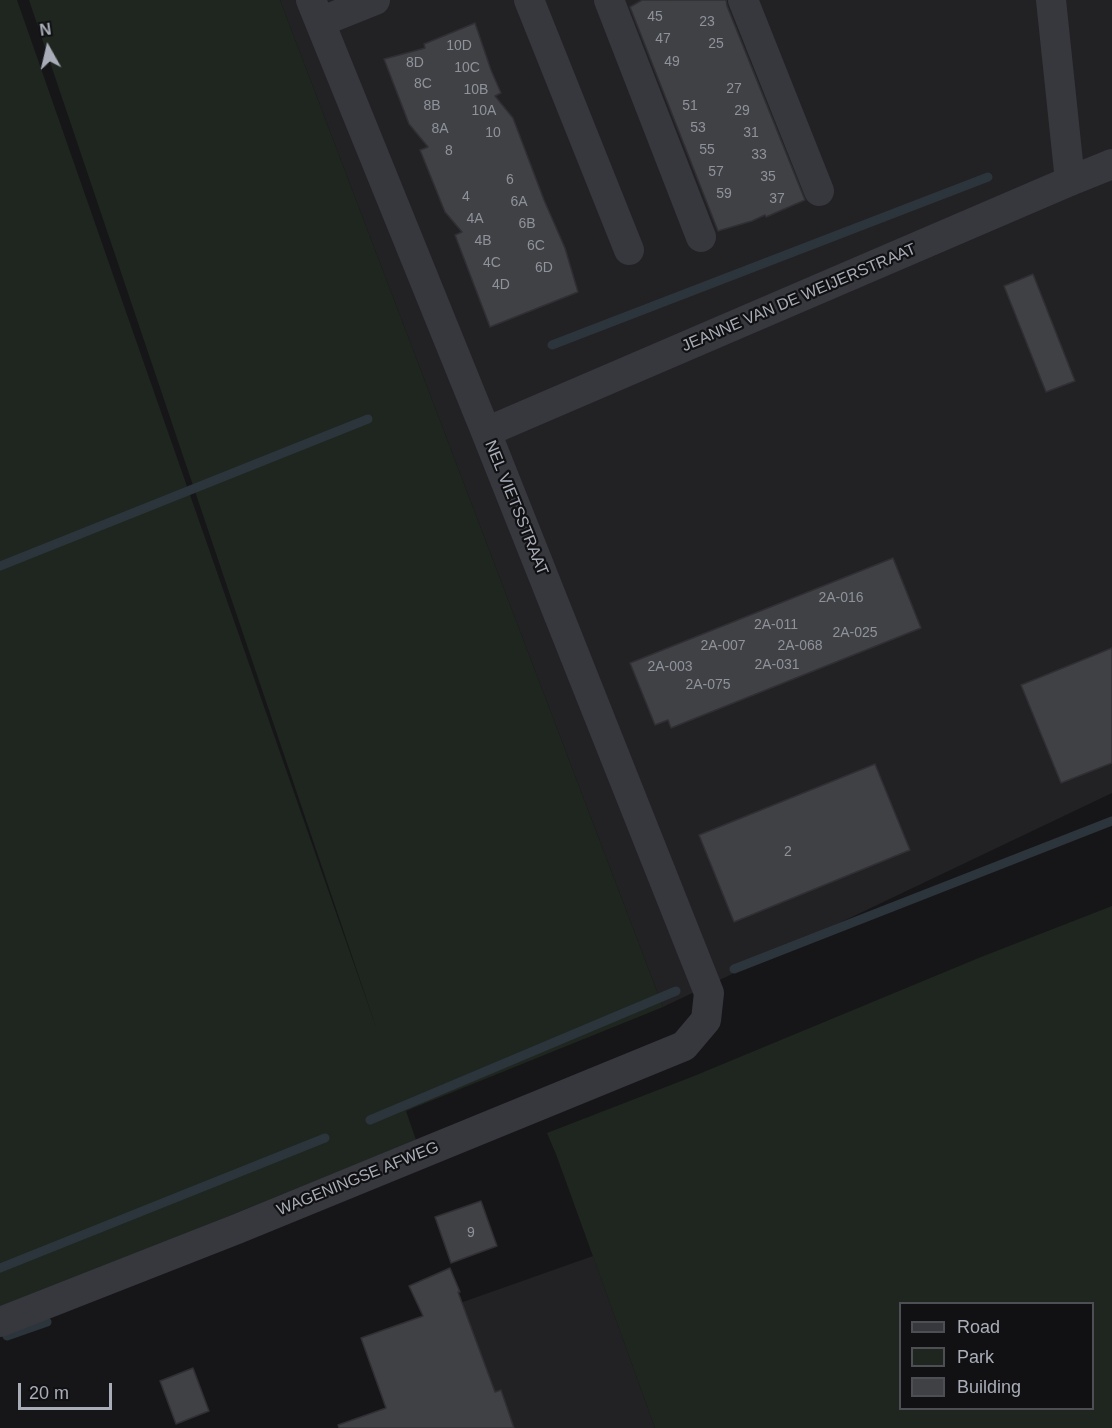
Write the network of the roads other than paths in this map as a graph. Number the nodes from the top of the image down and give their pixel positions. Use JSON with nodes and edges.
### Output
{"nodes":[{"id":1,"x":375,"y":0,"type":"edge"},
{"id":2,"x":529,"y":0,"type":"edge"},
{"id":3,"x":609,"y":0,"type":"edge"},
{"id":4,"x":742,"y":0,"type":"edge"},
{"id":5,"x":1051,"y":0,"type":"edge"},
{"id":6,"x":315,"y":11,"type":"edge"},
{"id":7,"x":1112,"y":164,"type":"edge"},
{"id":8,"x":1070,"y":181,"type":"junction"},
{"id":9,"x":819,"y":191,"type":"dead end"},
{"id":10,"x":701,"y":237,"type":"dead end"},
{"id":11,"x":629,"y":250,"type":"dead end"},
{"id":12,"x":486,"y":432,"type":"junction"},
{"id":13,"x":706,"y":1020,"type":"joint"},
{"id":14,"x":0,"y":1322,"type":"edge"}],
"edges":[{"from":1,"to":6,"type":"street"},
{"from":2,"to":11,"type":"street"},
{"from":3,"to":10,"type":"street"},
{"from":4,"to":9,"type":"street"},
{"from":5,"to":8,"type":"street"},
{"from":6,"to":12,"type":"street","name":"NEL VIETSSTRAAT"},
{"from":7,"to":8,"type":"street","name":"JEANNE VAN DE WEIJERSTRAAT"},
{"from":8,"to":12,"type":"street","name":"JEANNE VAN DE WEIJERSTRAAT"},
{"from":12,"to":13,"type":"street","name":"NEL VIETSSTRAAT"},
{"from":13,"to":14,"type":"street","name":"WAGENINGSE AFWEG"}]}
